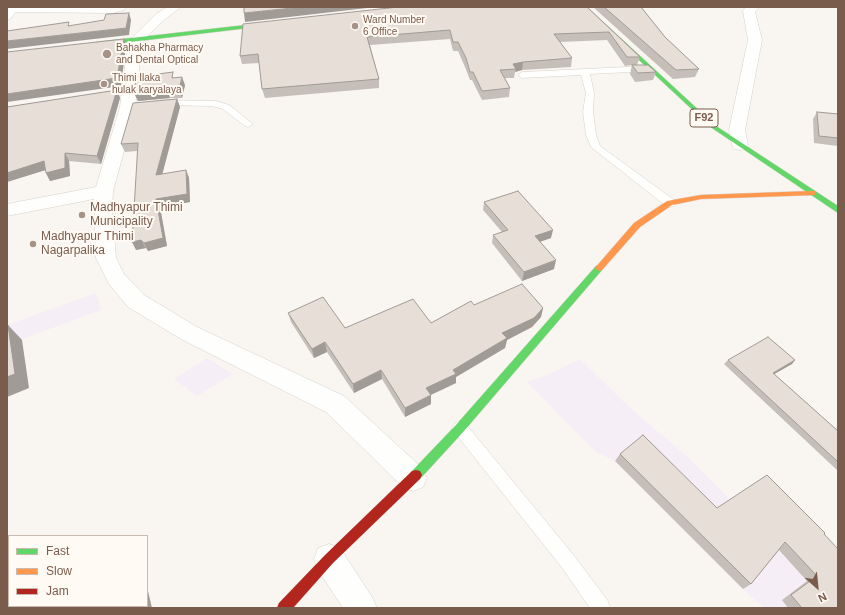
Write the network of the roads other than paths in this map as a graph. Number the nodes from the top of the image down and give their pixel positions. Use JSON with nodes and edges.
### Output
{"nodes":[{"id":1,"x":120,"y":7,"type":"edge"},
{"id":2,"x":175,"y":7,"type":"edge"},
{"id":3,"x":584,"y":7,"type":"edge"},
{"id":4,"x":754,"y":7,"type":"edge"},
{"id":5,"x":65,"y":8,"type":"edge"},
{"id":6,"x":10,"y":11,"type":"edge"},
{"id":7,"x":284,"y":23,"type":"edge"},
{"id":8,"x":137,"y":40,"type":"junction"},
{"id":9,"x":84,"y":46,"type":"edge"},
{"id":10,"x":650,"y":69,"type":"junction"},
{"id":11,"x":586,"y":72,"type":"junction"},
{"id":12,"x":522,"y":75,"type":"edge"},
{"id":13,"x":149,"y":104,"type":"edge"},
{"id":14,"x":248,"y":124,"type":"dead end"},
{"id":15,"x":740,"y":144,"type":"junction"},
{"id":16,"x":104,"y":191,"type":"junction"},
{"id":17,"x":812,"y":193,"type":"junction"},
{"id":18,"x":670,"y":203,"type":"junction"},
{"id":19,"x":7,"y":210,"type":"edge"},
{"id":20,"x":838,"y":210,"type":"edge"},
{"id":21,"x":460,"y":428,"type":"junction"},
{"id":22,"x":413,"y":478,"type":"junction"},
{"id":23,"x":329,"y":559,"type":"junction"},
{"id":24,"x":284,"y":608,"type":"edge"},
{"id":25,"x":361,"y":608,"type":"edge"},
{"id":26,"x":601,"y":608,"type":"edge"}],
"edges":[{"from":1,"to":5,"type":"street"},
{"from":2,"to":8,"type":"street"},
{"from":3,"to":10,"type":"main road","number":"F92"},
{"from":4,"to":15,"type":"street"},
{"from":5,"to":6,"type":"street"},
{"from":7,"to":8,"type":"main road"},
{"from":8,"to":9,"type":"main road"},
{"from":8,"to":16,"type":"street"},
{"from":10,"to":11,"type":"lane"},
{"from":10,"to":15,"type":"main road","number":"F92"},
{"from":11,"to":12,"type":"lane"},
{"from":11,"to":18,"type":"lane"},
{"from":13,"to":14,"type":"lane"},
{"from":15,"to":17,"type":"main road","number":"F92"},
{"from":16,"to":19,"type":"street"},
{"from":16,"to":22,"type":"street"},
{"from":17,"to":18,"type":"main road"},
{"from":17,"to":20,"type":"main road","number":"F92"},
{"from":18,"to":21,"type":"main road"},
{"from":21,"to":22,"type":"main road"},
{"from":21,"to":26,"type":"lane"},
{"from":22,"to":23,"type":"main road"},
{"from":23,"to":24,"type":"main road"},
{"from":23,"to":25,"type":"street"}]}
